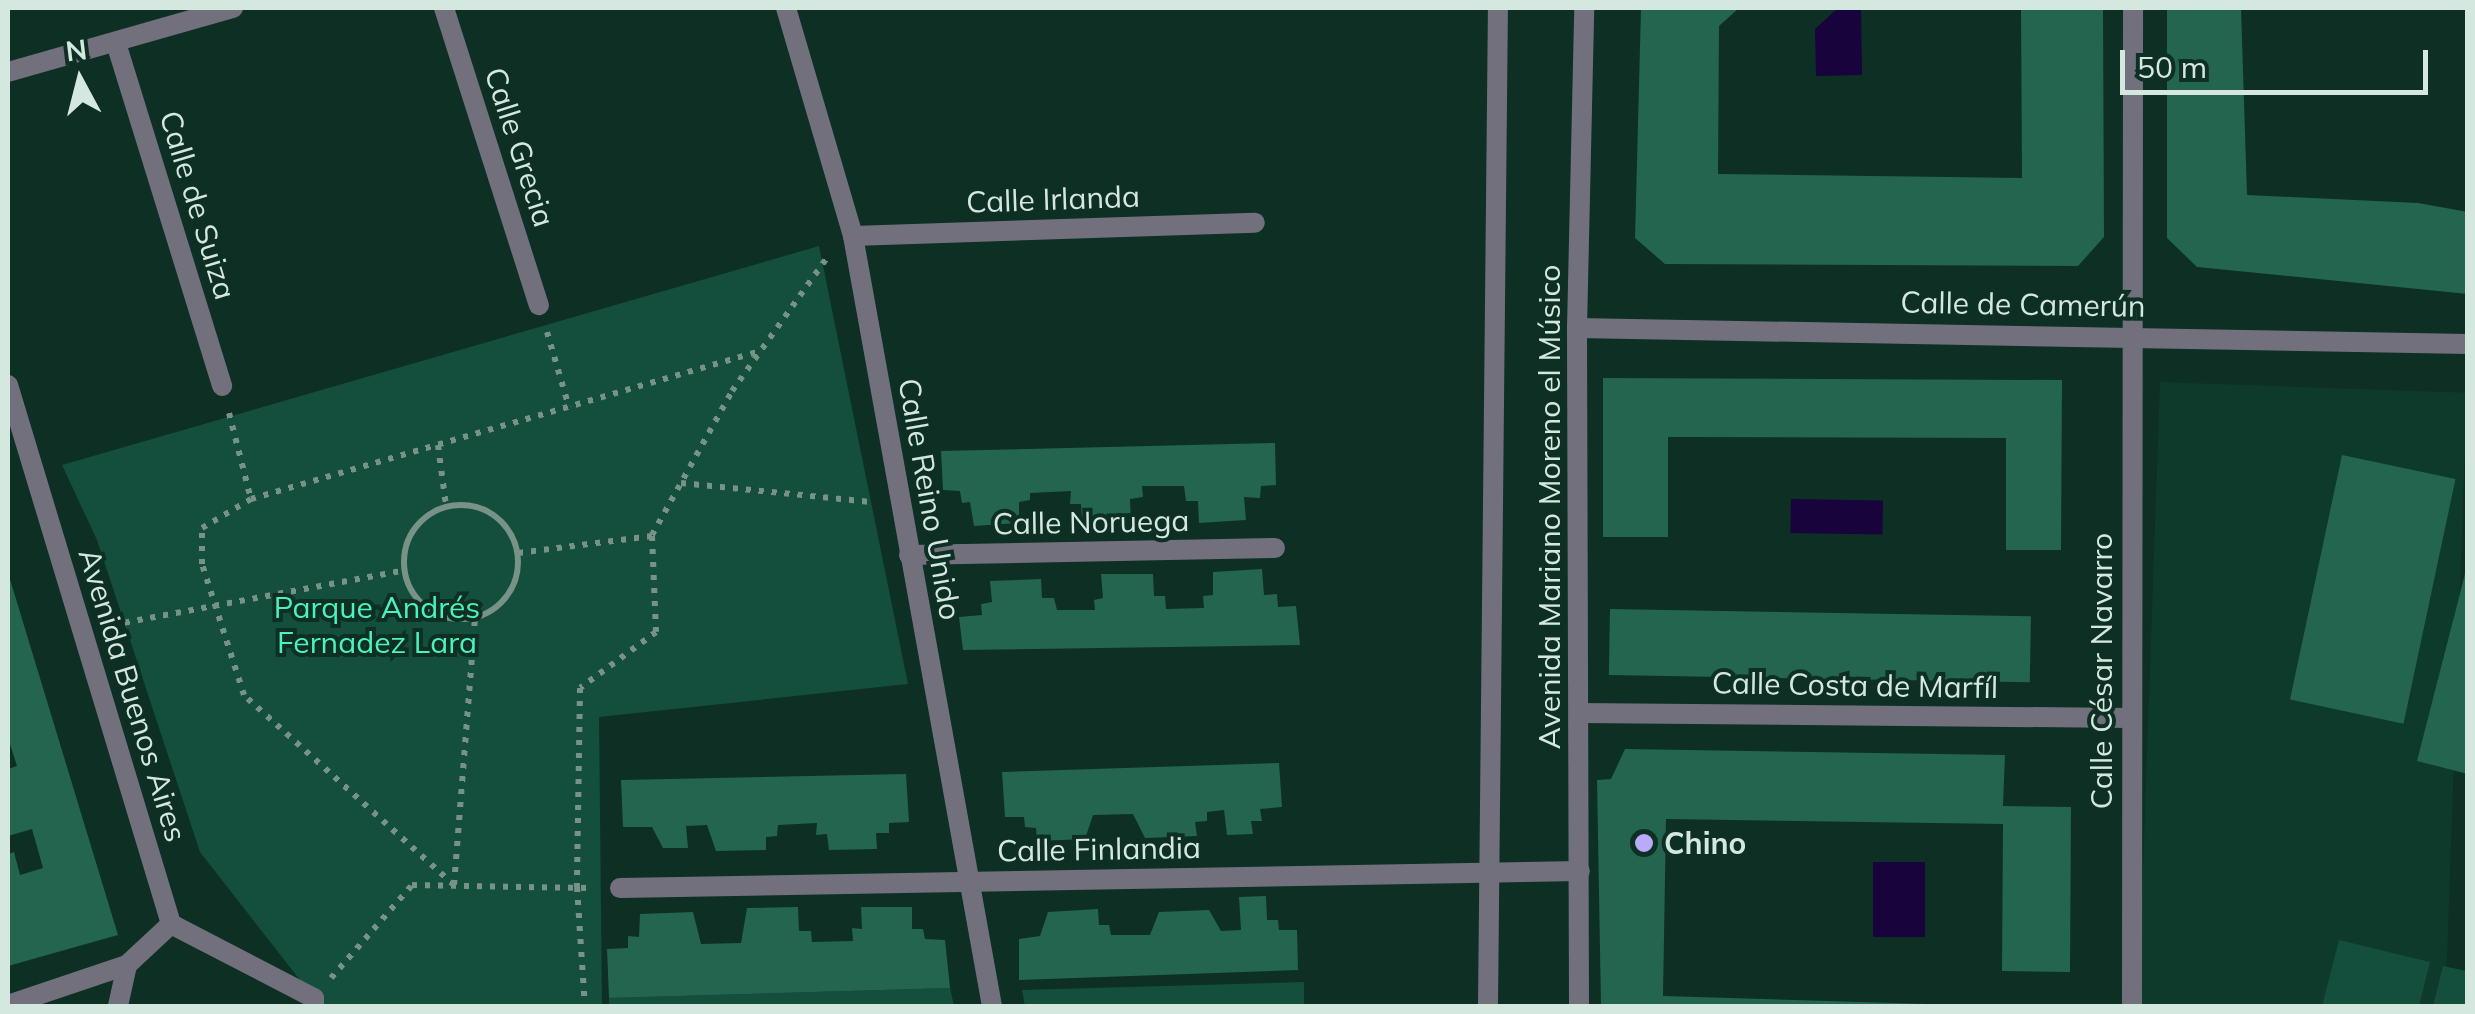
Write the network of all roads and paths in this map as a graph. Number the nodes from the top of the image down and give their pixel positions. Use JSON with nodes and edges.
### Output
{"nodes":[{"id":1,"x":233,"y":8,"type":"edge"},
{"id":2,"x":444,"y":8,"type":"edge"},
{"id":3,"x":786,"y":8,"type":"edge"},
{"id":4,"x":1498,"y":8,"type":"edge"},
{"id":5,"x":1584,"y":8,"type":"edge"},
{"id":6,"x":2134,"y":8,"type":"edge"},
{"id":7,"x":116,"y":43,"type":"junction"},
{"id":8,"x":8,"y":72,"type":"edge"},
{"id":9,"x":1255,"y":223,"type":"dead end"},
{"id":10,"x":853,"y":236,"type":"junction"},
{"id":11,"x":538,"y":304,"type":"joint"},
{"id":12,"x":1577,"y":328,"type":"junction"},
{"id":13,"x":2130,"y":335,"type":"junction"},
{"id":14,"x":2468,"y":344,"type":"edge"},
{"id":15,"x":760,"y":351,"type":"junction"},
{"id":16,"x":8,"y":386,"type":"edge"},
{"id":17,"x":222,"y":386,"type":"joint"},
{"id":18,"x":569,"y":407,"type":"junction"},
{"id":19,"x":438,"y":445,"type":"junction"},
{"id":20,"x":680,"y":483,"type":"junction"},
{"id":21,"x":251,"y":500,"type":"junction"},
{"id":22,"x":899,"y":504,"type":"junction"},
{"id":23,"x":446,"y":506,"type":"junction"},
{"id":24,"x":652,"y":536,"type":"junction"},
{"id":25,"x":1275,"y":548,"type":"dead end"},
{"id":26,"x":518,"y":553,"type":"junction"},
{"id":27,"x":909,"y":556,"type":"junction"},
{"id":28,"x":405,"y":570,"type":"junction"},
{"id":29,"x":214,"y":601,"type":"junction"},
{"id":30,"x":476,"y":617,"type":"junction"},
{"id":31,"x":112,"y":625,"type":"dead end"},
{"id":32,"x":1579,"y":713,"type":"junction"},
{"id":33,"x":2130,"y":718,"type":"junction"},
{"id":34,"x":1580,"y":871,"type":"junction"},
{"id":35,"x":1488,"y":873,"type":"junction"},
{"id":36,"x":968,"y":881,"type":"junction"},
{"id":37,"x":454,"y":885,"type":"junction"},
{"id":38,"x":578,"y":888,"type":"junction"},
{"id":39,"x":620,"y":888,"type":"joint"},
{"id":40,"x":171,"y":924,"type":"junction"},
{"id":41,"x":127,"y":965,"type":"junction"},
{"id":42,"x":314,"y":1002,"type":"edge"},
{"id":43,"x":8,"y":1005,"type":"edge"},
{"id":44,"x":118,"y":1006,"type":"edge"},
{"id":45,"x":584,"y":1006,"type":"edge"},
{"id":46,"x":992,"y":1006,"type":"edge"},
{"id":47,"x":1488,"y":1006,"type":"edge"},
{"id":48,"x":1580,"y":1006,"type":"edge"},
{"id":49,"x":2132,"y":1006,"type":"edge"}],
"edges":[{"from":1,"to":7,"type":"street"},
{"from":2,"to":11,"type":"street","name":"Calle Grecia"},
{"from":3,"to":10,"type":"street","name":"Calle Reino Unido"},
{"from":4,"to":35,"type":"street"},
{"from":5,"to":12,"type":"street","name":"Avenida Mariano Moreno el Músico"},
{"from":6,"to":13,"type":"street","name":"Calle César Navarro"},
{"from":7,"to":8,"type":"street"},
{"from":7,"to":17,"type":"street","name":"Calle de Suiza"},
{"from":9,"to":10,"type":"street","name":"Calle Irlanda"},
{"from":10,"to":15,"type":"path"},
{"from":10,"to":22,"type":"street","name":"Calle Reino Unido"},
{"from":11,"to":18,"type":"path"},
{"from":12,"to":13,"type":"street","name":"Calle de Camerún"},
{"from":12,"to":32,"type":"street","name":"Avenida Mariano Moreno el Músico"},
{"from":13,"to":14,"type":"street","name":"Calle de Camerún"},
{"from":13,"to":33,"type":"street","name":"Calle César Navarro"},
{"from":15,"to":18,"type":"path"},
{"from":15,"to":20,"type":"path"},
{"from":16,"to":40,"type":"street","name":"Avenida Buenos Aires"},
{"from":17,"to":21,"type":"path"},
{"from":18,"to":19,"type":"path"},
{"from":19,"to":21,"type":"path"},
{"from":19,"to":23,"type":"path"},
{"from":20,"to":22,"type":"path"},
{"from":20,"to":24,"type":"path"},
{"from":21,"to":29,"type":"path"},
{"from":22,"to":27,"type":"street","name":"Calle Reino Unido"},
{"from":23,"to":26,"type":"path"},
{"from":23,"to":28,"type":"path"},
{"from":24,"to":26,"type":"path"},
{"from":24,"to":38,"type":"path"},
{"from":25,"to":27,"type":"street","name":"Calle Noruega"},
{"from":26,"to":30,"type":"path"},
{"from":27,"to":36,"type":"street","name":"Calle Reino Unido"},
{"from":28,"to":29,"type":"path"},
{"from":28,"to":30,"type":"path"},
{"from":29,"to":31,"type":"path"},
{"from":29,"to":37,"type":"path"},
{"from":30,"to":37,"type":"path"},
{"from":32,"to":33,"type":"street","name":"Calle Costa de Marfíl"},
{"from":32,"to":34,"type":"street","name":"Avenida Mariano Moreno el Músico"},
{"from":33,"to":49,"type":"street","name":"Calle César Navarro"},
{"from":34,"to":35,"type":"street","name":"Calle Finlandia"},
{"from":34,"to":48,"type":"street","name":"Avenida Mariano Moreno el Músico"},
{"from":35,"to":36,"type":"street","name":"Calle Finlandia"},
{"from":35,"to":47,"type":"street"},
{"from":36,"to":39,"type":"street","name":"Calle Finlandia"},
{"from":36,"to":46,"type":"street","name":"Calle Reino Unido"},
{"from":37,"to":38,"type":"path"},
{"from":37,"to":42,"type":"path"},
{"from":38,"to":39,"type":"path"},
{"from":38,"to":45,"type":"path"},
{"from":40,"to":41,"type":"street"},
{"from":40,"to":42,"type":"street"},
{"from":41,"to":43,"type":"street"},
{"from":41,"to":44,"type":"street"}]}
